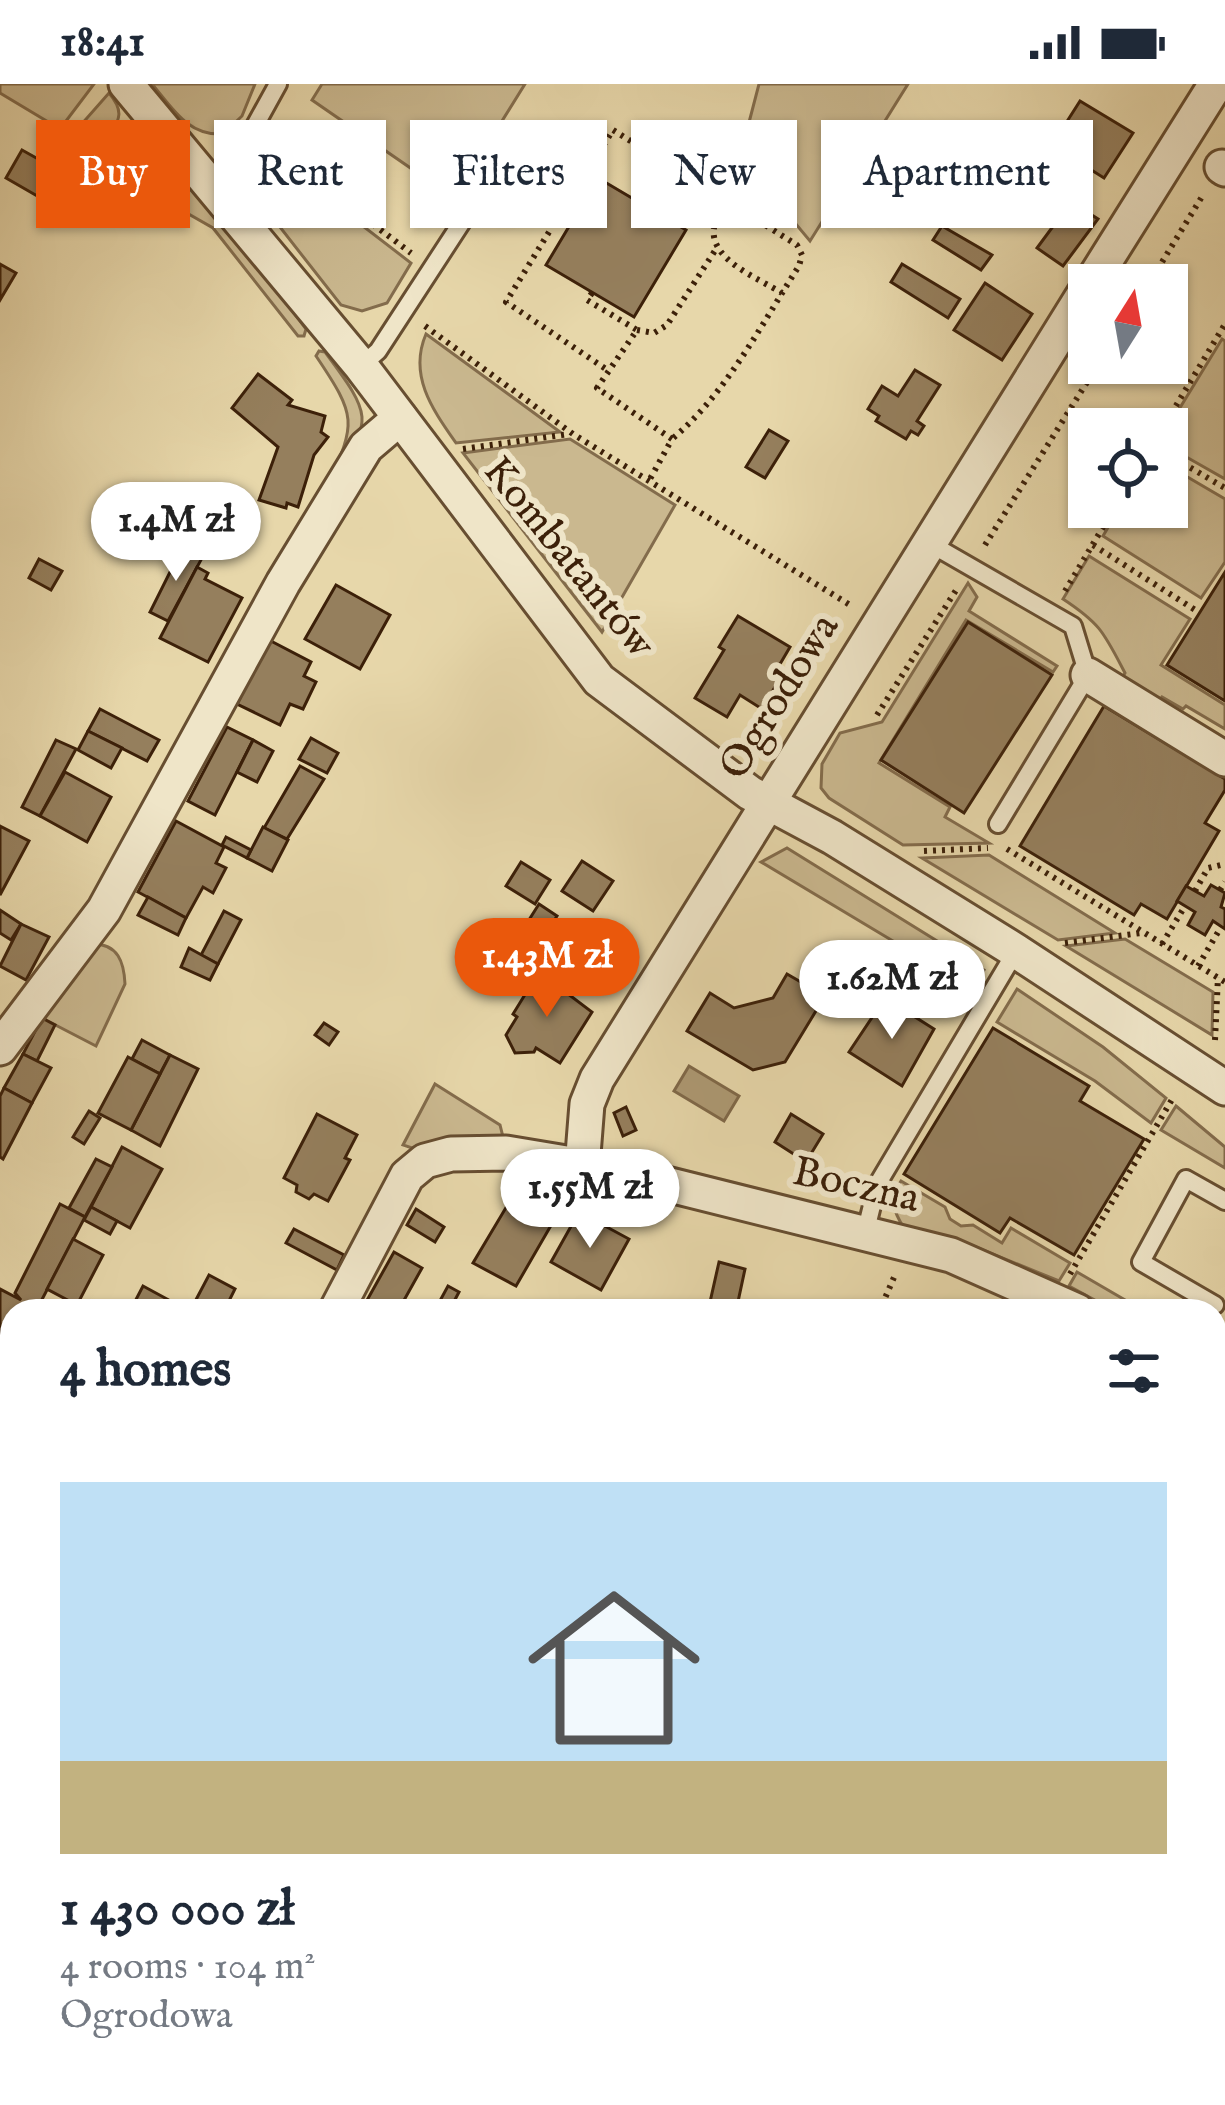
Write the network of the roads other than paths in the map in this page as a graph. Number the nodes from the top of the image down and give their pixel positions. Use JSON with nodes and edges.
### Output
{"nodes":[{"id":1,"x":126,"y":84,"type":"edge"},
{"id":2,"x":278,"y":84,"type":"edge"},
{"id":3,"x":1216,"y":84,"type":"edge"},
{"id":4,"x":258,"y":120,"type":"edge"},
{"id":5,"x":214,"y":185,"type":"edge"},
{"id":6,"x":249,"y":228,"type":"edge"},
{"id":7,"x":458,"y":228,"type":"edge"},
{"id":8,"x":1103,"y":264,"type":"edge"},
{"id":9,"x":1068,"y":319,"type":"edge"},
{"id":10,"x":361,"y":365,"type":"junction"},
{"id":11,"x":400,"y":418,"type":"junction"},
{"id":12,"x":928,"y":542,"type":"junction"},
{"id":13,"x":1088,"y":675,"type":"junction"},
{"id":14,"x":1225,"y":759,"type":"edge"},
{"id":15,"x":768,"y":802,"type":"junction"},
{"id":16,"x":998,"y":824,"type":"dead end"},
{"id":17,"x":1016,"y":951,"type":"junction"},
{"id":18,"x":0,"y":1048,"type":"edge"},
{"id":19,"x":1225,"y":1088,"type":"edge"},
{"id":20,"x":582,"y":1167,"type":"junction"},
{"id":21,"x":1225,"y":1202,"type":"edge"},
{"id":22,"x":866,"y":1235,"type":"junction"},
{"id":23,"x":342,"y":1299,"type":"edge"},
{"id":24,"x":1050,"y":1299,"type":"edge"},
{"id":25,"x":1199,"y":1299,"type":"edge"}],
"edges":[{"from":1,"to":5,"type":"street","name":"Kombatantów"},
{"from":2,"to":4,"type":"lane"},
{"from":3,"to":8,"type":"street","name":"Ogrodowa"},
{"from":6,"to":10,"type":"street","name":"Kombatantów"},
{"from":7,"to":10,"type":"lane"},
{"from":9,"to":12,"type":"street","name":"Ogrodowa"},
{"from":10,"to":11,"type":"street","name":"Kombatantów"},
{"from":11,"to":15,"type":"street","name":"Kombatantów"},
{"from":11,"to":18,"type":"street"},
{"from":12,"to":13,"type":"lane"},
{"from":12,"to":15,"type":"street","name":"Ogrodowa"},
{"from":13,"to":14,"type":"street"},
{"from":13,"to":16,"type":"lane"},
{"from":15,"to":17,"type":"street","name":"Kombatantów"},
{"from":15,"to":20,"type":"street","name":"Ogrodowa"},
{"from":17,"to":19,"type":"street","name":"Kombatantów"},
{"from":17,"to":22,"type":"lane"},
{"from":20,"to":22,"type":"street","name":"Boczna"},
{"from":20,"to":23,"type":"street","name":"Boczna"},
{"from":21,"to":25,"type":"lane"},
{"from":22,"to":24,"type":"street","name":"Boczna"}]}
